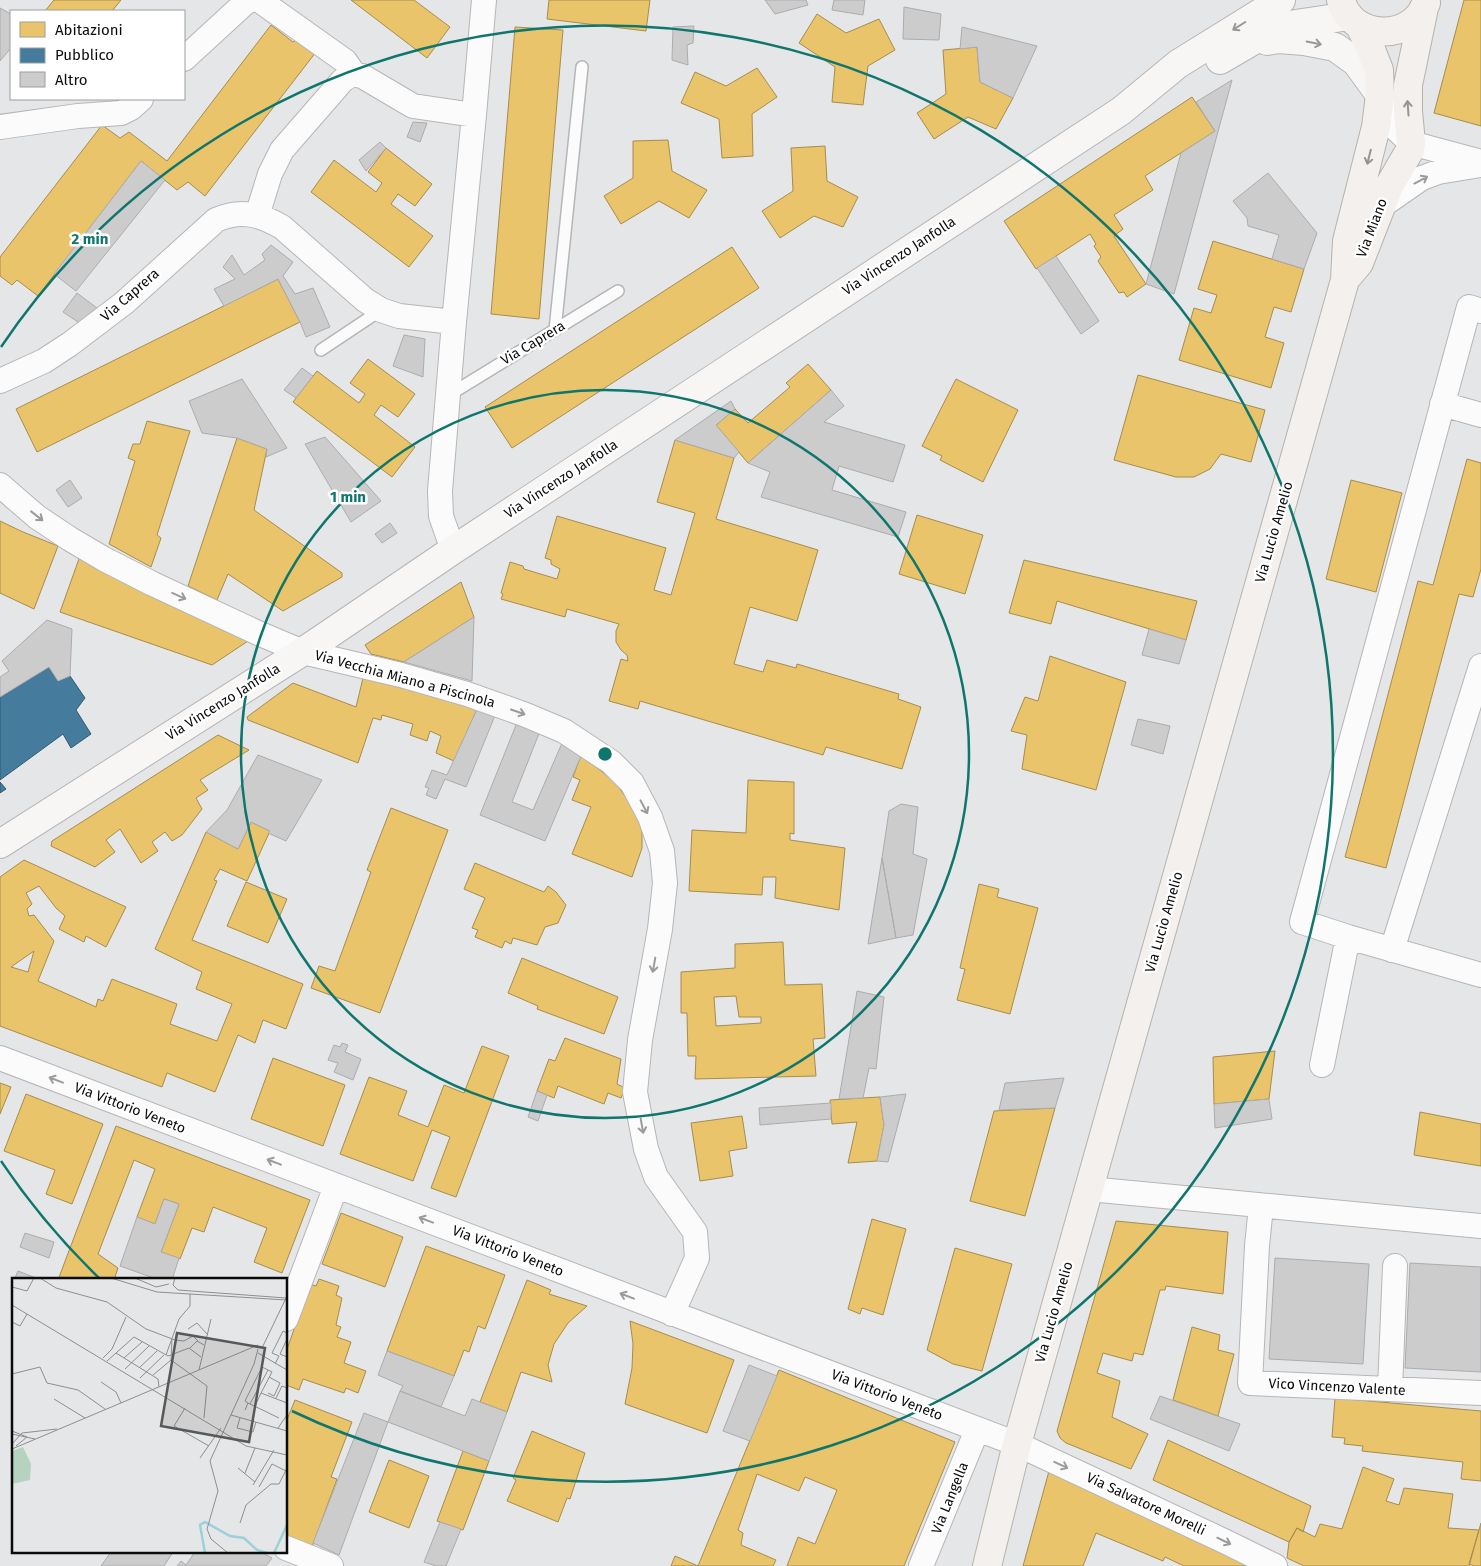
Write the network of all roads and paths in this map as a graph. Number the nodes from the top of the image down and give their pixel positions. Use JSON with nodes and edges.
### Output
{"nodes":[{"id":1,"x":250,"y":0,"type":"edge"},
{"id":2,"x":260,"y":0,"type":"edge"},
{"id":3,"x":484,"y":0,"type":"edge"},
{"id":4,"x":1281,"y":0,"type":"edge"},
{"id":5,"x":1426,"y":4,"type":"edge"},
{"id":6,"x":1350,"y":14,"type":"edge"},
{"id":7,"x":1248,"y":43,"type":"junction"},
{"id":8,"x":185,"y":58,"type":"edge"},
{"id":9,"x":582,"y":67,"type":"dead end"},
{"id":10,"x":354,"y":74,"type":"junction"},
{"id":11,"x":1380,"y":95,"type":"junction"},
{"id":12,"x":140,"y":100,"type":"edge"},
{"id":13,"x":1121,"y":111,"type":"junction"},
{"id":14,"x":474,"y":115,"type":"junction"},
{"id":15,"x":0,"y":127,"type":"edge"},
{"id":16,"x":1412,"y":143,"type":"junction"},
{"id":17,"x":1481,"y":164,"type":"edge"},
{"id":18,"x":1380,"y":207,"type":"junction"},
{"id":19,"x":257,"y":216,"type":"junction"},
{"id":20,"x":1345,"y":280,"type":"junction"},
{"id":21,"x":618,"y":291,"type":"dead end"},
{"id":22,"x":381,"y":310,"type":"junction"},
{"id":23,"x":1481,"y":310,"type":"edge"},
{"id":24,"x":454,"y":322,"type":"junction"},
{"id":25,"x":556,"y":330,"type":"junction"},
{"id":26,"x":321,"y":350,"type":"dead end"},
{"id":27,"x":0,"y":381,"type":"edge"},
{"id":28,"x":448,"y":395,"type":"junction"},
{"id":29,"x":1442,"y":404,"type":"junction"},
{"id":30,"x":1481,"y":415,"type":"edge"},
{"id":31,"x":0,"y":485,"type":"edge"},
{"id":32,"x":453,"y":550,"type":"junction"},
{"id":33,"x":303,"y":652,"type":"junction"},
{"id":34,"x":1481,"y":666,"type":"edge"},
{"id":35,"x":0,"y":844,"type":"edge"},
{"id":36,"x":1348,"y":937,"type":"junction"},
{"id":37,"x":1392,"y":950,"type":"junction"},
{"id":38,"x":1481,"y":973,"type":"edge"},
{"id":39,"x":0,"y":1058,"type":"edge"},
{"id":40,"x":1322,"y":1065,"type":"dead end"},
{"id":41,"x":336,"y":1186,"type":"junction"},
{"id":42,"x":1089,"y":1189,"type":"junction"},
{"id":43,"x":1261,"y":1206,"type":"junction"},
{"id":44,"x":1481,"y":1226,"type":"edge"},
{"id":45,"x":1395,"y":1266,"type":"dead end"},
{"id":46,"x":288,"y":1314,"type":"edge"},
{"id":47,"x":672,"y":1314,"type":"junction"},
{"id":48,"x":1390,"y":1389,"type":"junction"},
{"id":49,"x":1481,"y":1394,"type":"edge"},
{"id":50,"x":977,"y":1430,"type":"junction"},
{"id":51,"x":1017,"y":1444,"type":"junction"},
{"id":52,"x":288,"y":1549,"type":"edge"},
{"id":53,"x":331,"y":1566,"type":"edge"},
{"id":54,"x":921,"y":1566,"type":"edge"},
{"id":55,"x":987,"y":1566,"type":"edge"},
{"id":56,"x":1274,"y":1566,"type":"edge"}],
"edges":[{"from":1,"to":8,"type":"street"},
{"from":2,"to":10,"type":"street"},
{"from":3,"to":14,"type":"street"},
{"from":4,"to":13,"type":"main road","name":"Via Vincenzo Janfolla","one_way":true},
{"from":5,"to":6,"type":"main road"},
{"from":16,"to":5,"type":"main road","one_way":true},
{"from":6,"to":7,"type":"main road","name":"Via Vincenzo Janfolla"},
{"from":6,"to":11,"type":"main road","name":"Via Miano"},
{"from":7,"to":11,"type":"main road","one_way":true},
{"from":7,"to":13,"type":"main road","name":"Via Vincenzo Janfolla"},
{"from":9,"to":25,"type":"lane"},
{"from":10,"to":14,"type":"street"},
{"from":10,"to":19,"type":"street"},
{"from":11,"to":16,"type":"street"},
{"from":11,"to":20,"type":"main road","name":"Via Miano","one_way":true},
{"from":12,"to":15,"type":"street"},
{"from":13,"to":32,"type":"main road","name":"Via Vincenzo Janfolla"},
{"from":14,"to":24,"type":"street"},
{"from":16,"to":17,"type":"street"},
{"from":16,"to":18,"type":"main road","name":"Via Miano"},
{"from":18,"to":17,"type":"street","one_way":true},
{"from":18,"to":20,"type":"main road","name":"Via Miano"},
{"from":19,"to":22,"type":"street","name":"Via Caprera"},
{"from":19,"to":27,"type":"street","name":"Via Caprera"},
{"from":20,"to":42,"type":"main road","name":"Via Lucio Amelio"},
{"from":21,"to":25,"type":"lane","name":"Via Caprera"},
{"from":22,"to":24,"type":"street","name":"Via Caprera"},
{"from":22,"to":26,"type":"lane"},
{"from":23,"to":29,"type":"street"},
{"from":24,"to":28,"type":"street"},
{"from":25,"to":28,"type":"lane","name":"Via Caprera"},
{"from":28,"to":32,"type":"street"},
{"from":29,"to":30,"type":"street"},
{"from":29,"to":36,"type":"street"},
{"from":31,"to":33,"type":"street","name":"Via Vecchia Miano a Piscinola","one_way":true},
{"from":32,"to":33,"type":"main road","name":"Via Vincenzo Janfolla"},
{"from":33,"to":35,"type":"main road","name":"Via Vincenzo Janfolla"},
{"from":33,"to":47,"type":"street","name":"Via Vecchia Miano a Piscinola","one_way":true},
{"from":34,"to":37,"type":"street"},
{"from":36,"to":37,"type":"street"},
{"from":36,"to":40,"type":"street"},
{"from":37,"to":38,"type":"street"},
{"from":41,"to":39,"type":"street","name":"Via Vittorio Veneto","one_way":true},
{"from":41,"to":46,"type":"street"},
{"from":47,"to":41,"type":"street","name":"Via Vittorio Veneto","one_way":true},
{"from":42,"to":43,"type":"street"},
{"from":42,"to":51,"type":"main road","name":"Via Lucio Amelio"},
{"from":43,"to":44,"type":"street"},
{"from":43,"to":48,"type":"street","name":"Vico Vincenzo Valente"},
{"from":45,"to":48,"type":"street"},
{"from":47,"to":50,"type":"street","name":"Via Vittorio Veneto"},
{"from":48,"to":49,"type":"street","name":"Vico Vincenzo Valente"},
{"from":50,"to":51,"type":"street","name":"Via Vittorio Veneto"},
{"from":50,"to":54,"type":"street","name":"Via Langella"},
{"from":51,"to":55,"type":"main road","name":"Via Lucio Amelio"},
{"from":51,"to":56,"type":"street","name":"Via Salvatore Morelli","one_way":true},
{"from":52,"to":53,"type":"street"}]}
